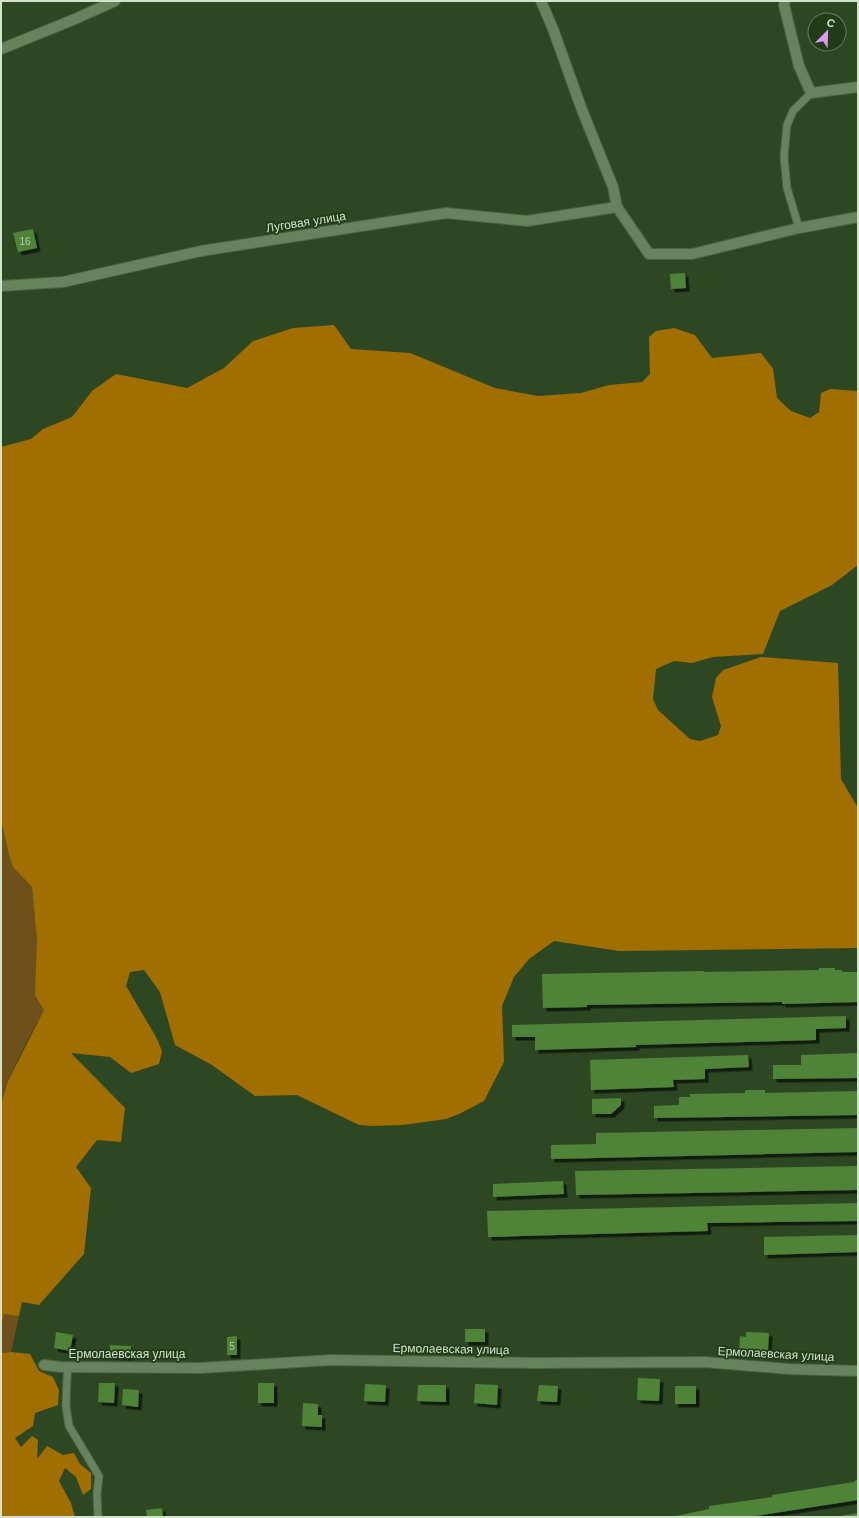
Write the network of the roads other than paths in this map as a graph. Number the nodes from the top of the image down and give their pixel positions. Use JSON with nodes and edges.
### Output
{"nodes":[{"id":1,"x":115,"y":1,"type":"edge"},
{"id":2,"x":541,"y":1,"type":"edge"},
{"id":3,"x":784,"y":1,"type":"edge"},
{"id":4,"x":1,"y":49,"type":"edge"},
{"id":5,"x":858,"y":87,"type":"edge"},
{"id":6,"x":811,"y":93,"type":"junction"},
{"id":7,"x":617,"y":207,"type":"junction"},
{"id":8,"x":858,"y":217,"type":"edge"},
{"id":9,"x":799,"y":228,"type":"junction"},
{"id":10,"x":1,"y":286,"type":"edge"},
{"id":11,"x":44,"y":1365,"type":"dead end"},
{"id":12,"x":68,"y":1367,"type":"junction"},
{"id":13,"x":858,"y":1371,"type":"edge"},
{"id":14,"x":98,"y":1517,"type":"edge"}],
"edges":[{"from":1,"to":4,"type":"street"},
{"from":2,"to":7,"type":"street"},
{"from":3,"to":6,"type":"street"},
{"from":5,"to":6,"type":"street"},
{"from":6,"to":9,"type":"lane"},
{"from":7,"to":9,"type":"street"},
{"from":7,"to":10,"type":"street","name":"Луговая улица"},
{"from":8,"to":9,"type":"street"},
{"from":11,"to":12,"type":"street","name":"Ермолаевская улица"},
{"from":12,"to":13,"type":"street","name":"Ермолаевская улица"},
{"from":12,"to":14,"type":"lane"}]}
